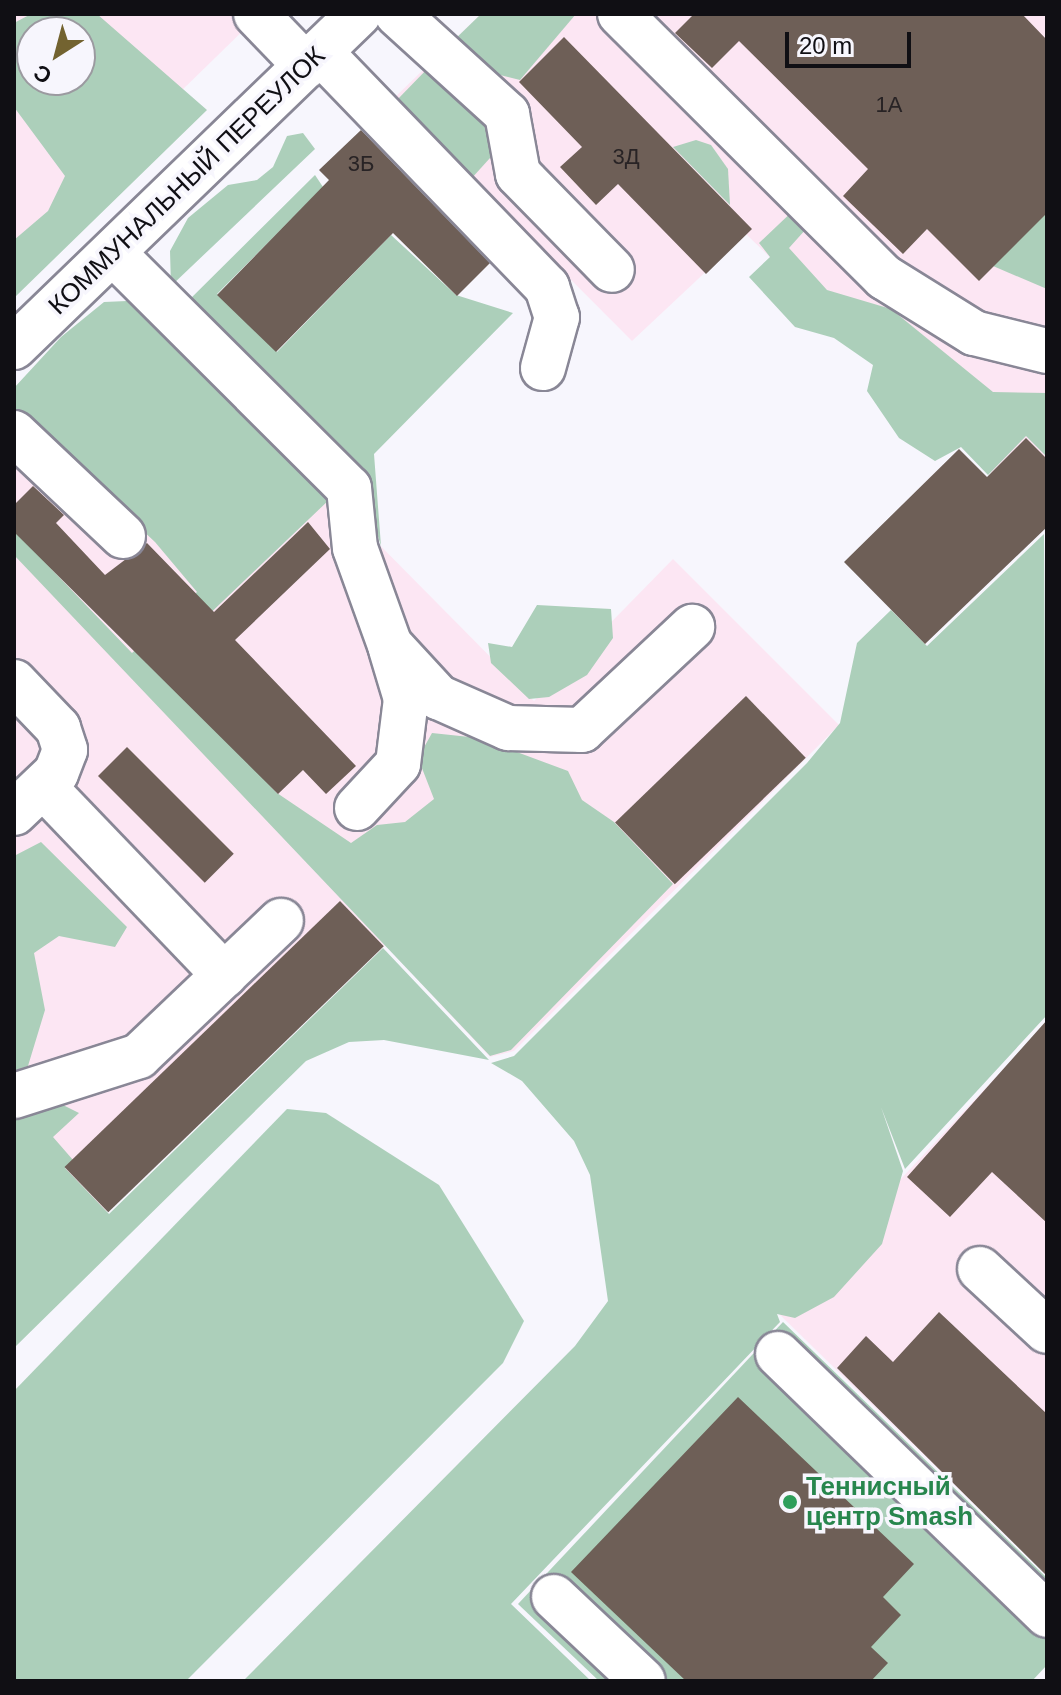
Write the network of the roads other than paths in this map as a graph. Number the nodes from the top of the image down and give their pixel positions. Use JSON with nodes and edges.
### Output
{"nodes":[{"id":1,"x":256,"y":14,"type":"edge"},
{"id":2,"x":397,"y":14,"type":"edge"},
{"id":3,"x":620,"y":14,"type":"edge"},
{"id":4,"x":327,"y":36,"type":"edge"},
{"id":5,"x":113,"y":253,"type":"junction"},
{"id":6,"x":612,"y":270,"type":"dead end"},
{"id":7,"x":14,"y":347,"type":"edge"},
{"id":8,"x":1047,"y":351,"type":"edge"},
{"id":9,"x":543,"y":368,"type":"dead end"},
{"id":10,"x":14,"y":433,"type":"edge"},
{"id":11,"x":123,"y":536,"type":"dead end"},
{"id":12,"x":692,"y":627,"type":"dead end"},
{"id":13,"x":390,"y":645,"type":"junction"},
{"id":14,"x":14,"y":682,"type":"edge"},
{"id":15,"x":28,"y":800,"type":"edge"},
{"id":16,"x":357,"y":808,"type":"dead end"},
{"id":17,"x":281,"y":921,"type":"dead end"},
{"id":18,"x":224,"y":975,"type":"junction"},
{"id":19,"x":14,"y":1096,"type":"edge"},
{"id":20,"x":980,"y":1269,"type":"dead end"},
{"id":21,"x":1047,"y":1331,"type":"edge"},
{"id":22,"x":778,"y":1354,"type":"dead end"},
{"id":23,"x":554,"y":1597,"type":"dead end"},
{"id":24,"x":1047,"y":1615,"type":"edge"},
{"id":25,"x":643,"y":1681,"type":"edge"}],
"edges":[{"from":1,"to":4,"type":"street"},
{"from":2,"to":6,"type":"street"},
{"from":3,"to":8,"type":"street"},
{"from":4,"to":5,"type":"street","name":"КОММУНАЛЬНЫЙ ПЕРЕУЛОК"},
{"from":4,"to":9,"type":"street"},
{"from":5,"to":7,"type":"street","name":"КОММУНАЛЬНЫЙ ПЕРЕУЛОК"},
{"from":5,"to":13,"type":"street"},
{"from":10,"to":11,"type":"street"},
{"from":12,"to":13,"type":"street"},
{"from":13,"to":16,"type":"street"},
{"from":14,"to":15,"type":"street"},
{"from":15,"to":18,"type":"street"},
{"from":17,"to":18,"type":"street"},
{"from":18,"to":19,"type":"street"},
{"from":20,"to":21,"type":"street"},
{"from":22,"to":24,"type":"street"},
{"from":23,"to":25,"type":"street"}]}
